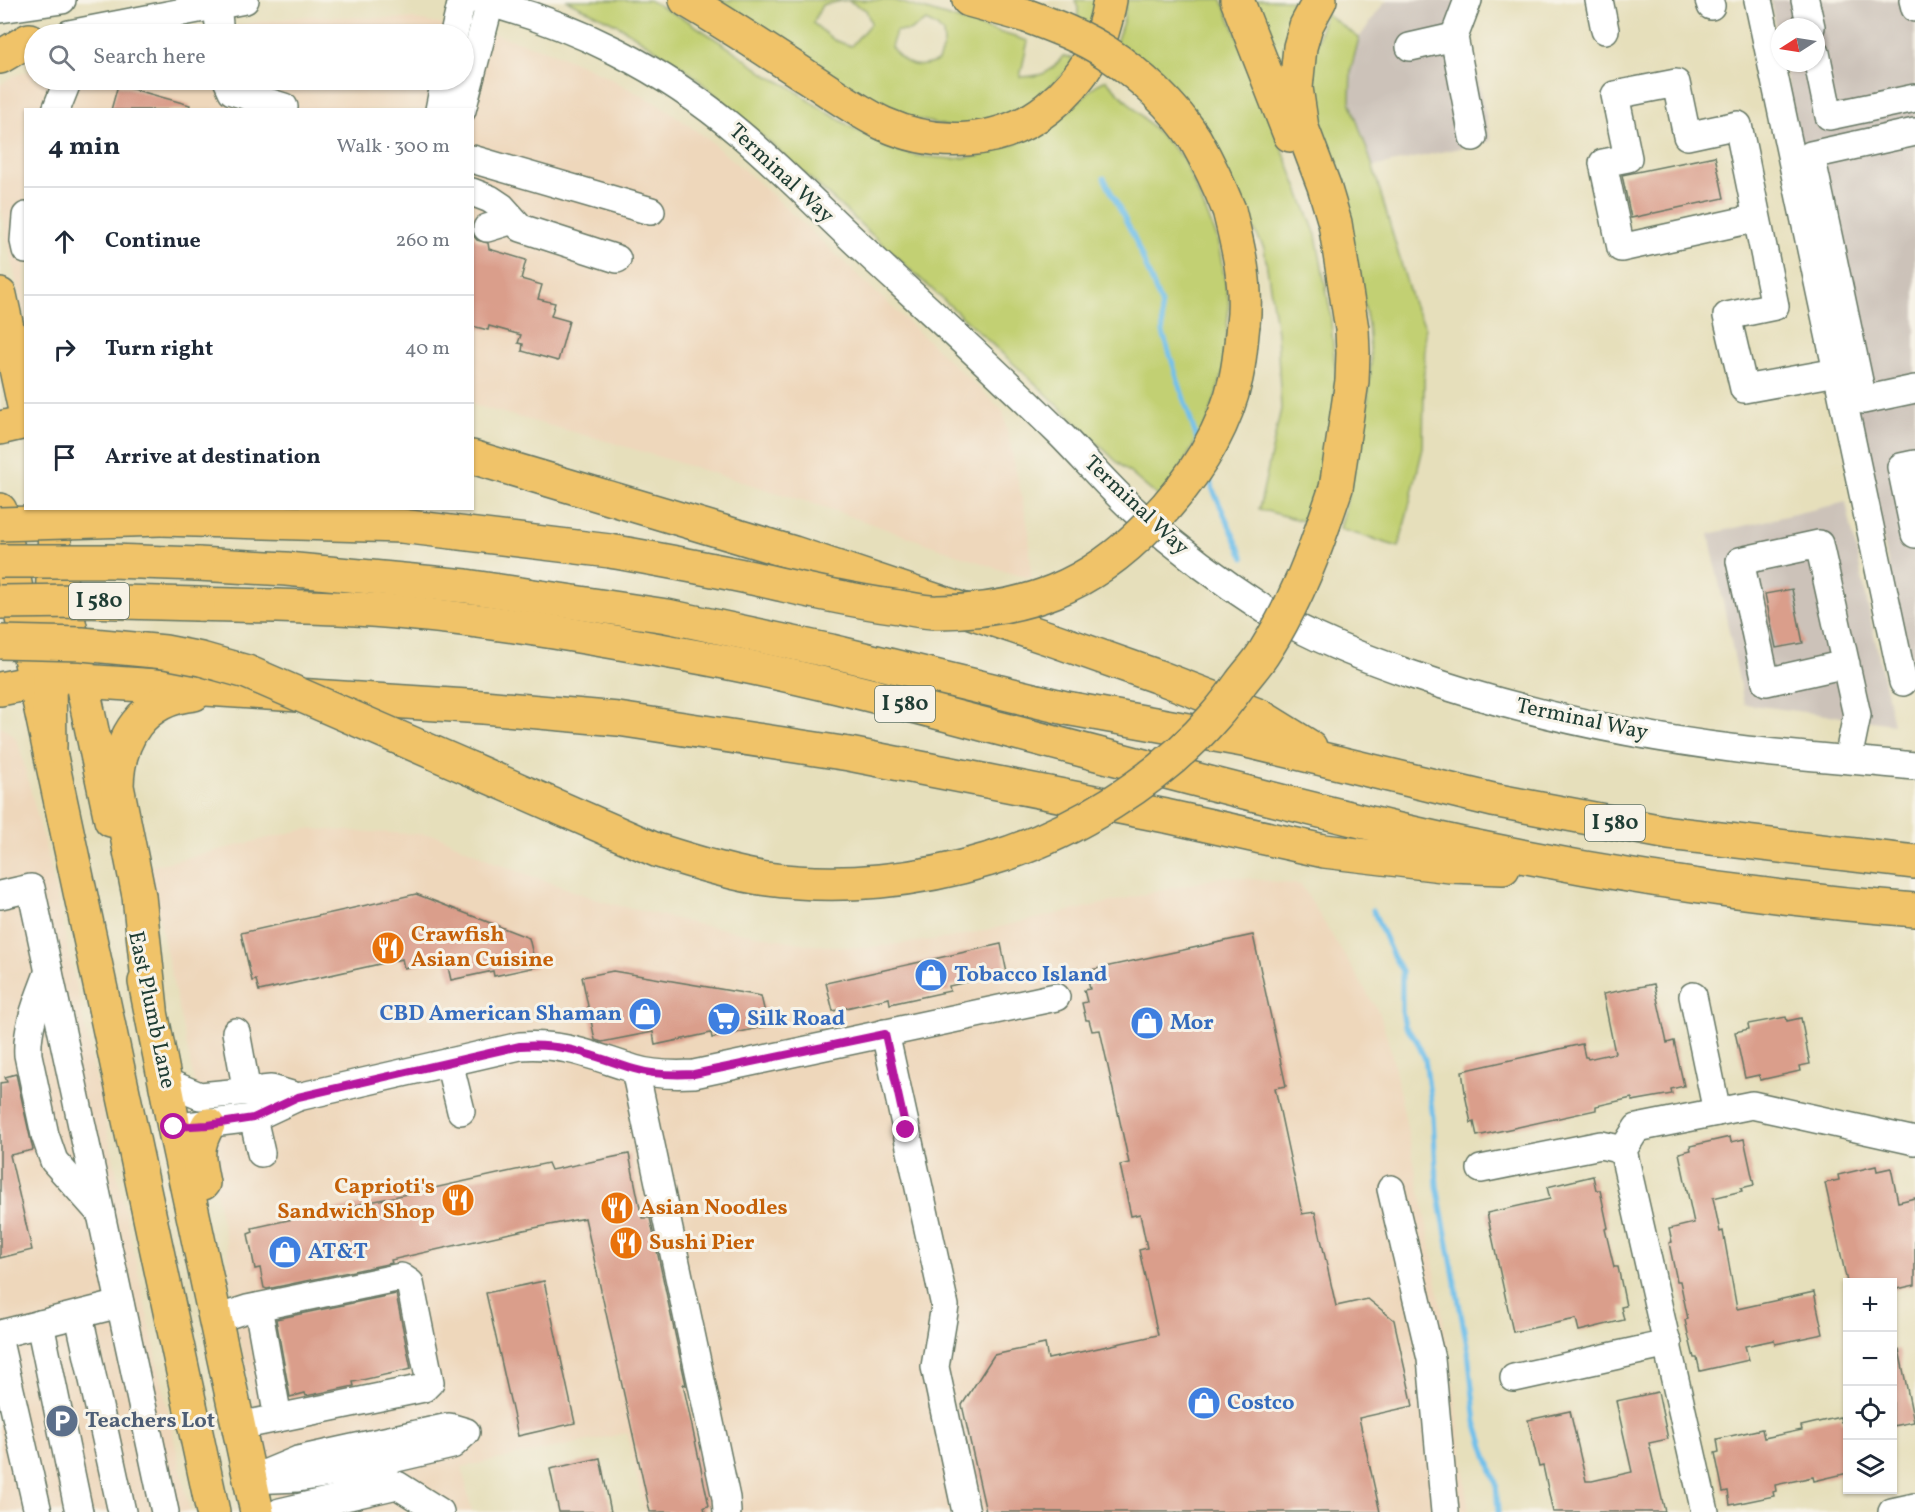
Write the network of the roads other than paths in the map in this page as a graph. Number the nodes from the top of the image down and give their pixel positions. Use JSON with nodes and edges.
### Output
{"nodes":[{"id":1,"x":62,"y":0,"type":"edge"},
{"id":2,"x":245,"y":0,"type":"edge"},
{"id":3,"x":462,"y":0,"type":"edge"},
{"id":4,"x":686,"y":0,"type":"edge"},
{"id":5,"x":969,"y":0,"type":"edge"},
{"id":6,"x":1110,"y":0,"type":"edge"},
{"id":7,"x":1237,"y":0,"type":"edge"},
{"id":8,"x":1320,"y":0,"type":"edge"},
{"id":9,"x":1468,"y":0,"type":"edge"},
{"id":10,"x":1599,"y":0,"type":"edge"},
{"id":11,"x":1758,"y":0,"type":"edge"},
{"id":12,"x":1805,"y":0,"type":"edge"},
{"id":13,"x":1913,"y":0,"type":"edge"},
{"id":14,"x":484,"y":2,"type":"edge"},
{"id":15,"x":217,"y":5,"type":"junction"},
{"id":16,"x":1915,"y":8,"type":"edge"},
{"id":17,"x":0,"y":9,"type":"edge"},
{"id":18,"x":1809,"y":18,"type":"edge"},
{"id":19,"x":120,"y":24,"type":"edge"},
{"id":20,"x":219,"y":24,"type":"edge"},
{"id":21,"x":456,"y":24,"type":"edge"},
{"id":22,"x":1605,"y":30,"type":"dead end"},
{"id":23,"x":1454,"y":37,"type":"junction"},
{"id":24,"x":21,"y":40,"type":"edge"},
{"id":25,"x":1410,"y":47,"type":"dead end"},
{"id":26,"x":474,"y":51,"type":"edge"},
{"id":27,"x":0,"y":57,"type":"edge"},
{"id":28,"x":1820,"y":72,"type":"edge"},
{"id":29,"x":64,"y":90,"type":"edge"},
{"id":30,"x":232,"y":90,"type":"edge"},
{"id":31,"x":443,"y":90,"type":"edge"},
{"id":32,"x":466,"y":90,"type":"edge"},
{"id":33,"x":1915,"y":99,"type":"edge"},
{"id":34,"x":284,"y":107,"type":"dead end"},
{"id":35,"x":57,"y":108,"type":"edge"},
{"id":36,"x":439,"y":108,"type":"edge"},
{"id":37,"x":462,"y":108,"type":"edge"},
{"id":38,"x":1915,"y":132,"type":"edge"},
{"id":39,"x":1473,"y":137,"type":"dead end"},
{"id":40,"x":474,"y":160,"type":"edge"},
{"id":41,"x":474,"y":193,"type":"edge"},
{"id":42,"x":651,"y":211,"type":"dead end"},
{"id":43,"x":1757,"y":218,"type":"junction"},
{"id":44,"x":513,"y":220,"type":"junction"},
{"id":45,"x":487,"y":228,"type":"dead end"},
{"id":46,"x":617,"y":259,"type":"dead end"},
{"id":47,"x":1343,"y":271,"type":"junction"},
{"id":48,"x":0,"y":295,"type":"edge"},
{"id":49,"x":8,"y":332,"type":"junction"},
{"id":50,"x":24,"y":357,"type":"edge"},
{"id":51,"x":1837,"y":372,"type":"junction"},
{"id":52,"x":1915,"y":389,"type":"edge"},
{"id":53,"x":24,"y":406,"type":"edge"},
{"id":54,"x":24,"y":422,"type":"edge"},
{"id":55,"x":0,"y":428,"type":"edge"},
{"id":56,"x":474,"y":459,"type":"edge"},
{"id":57,"x":1915,"y":464,"type":"edge"},
{"id":58,"x":29,"y":510,"type":"edge"},
{"id":59,"x":43,"y":510,"type":"edge"},
{"id":60,"x":55,"y":510,"type":"edge"},
{"id":61,"x":1915,"y":534,"type":"edge"},
{"id":62,"x":13,"y":542,"type":"edge"},
{"id":63,"x":10,"y":606,"type":"edge"},
{"id":64,"x":0,"y":642,"type":"edge"},
{"id":65,"x":0,"y":651,"type":"edge"},
{"id":66,"x":1846,"y":664,"type":"junction"},
{"id":67,"x":60,"y":681,"type":"junction"},
{"id":68,"x":1903,"y":682,"type":"dead end"},
{"id":69,"x":0,"y":689,"type":"edge"},
{"id":70,"x":228,"y":690,"type":"junction"},
{"id":71,"x":1848,"y":759,"type":"junction"},
{"id":72,"x":1332,"y":761,"type":"junction"},
{"id":73,"x":1915,"y":766,"type":"edge"},
{"id":74,"x":59,"y":788,"type":"junction"},
{"id":75,"x":1915,"y":862,"type":"edge"},
{"id":76,"x":1601,"y":871,"type":"junction"},
{"id":77,"x":0,"y":895,"type":"edge"},
{"id":78,"x":1915,"y":910,"type":"edge"},
{"id":79,"x":49,"y":971,"type":"junction"},
{"id":80,"x":1693,"y":996,"type":"dead end"},
{"id":81,"x":1056,"y":997,"type":"dead end"},
{"id":82,"x":151,"y":1009,"type":"junction"},
{"id":83,"x":236,"y":1032,"type":"dead end"},
{"id":84,"x":885,"y":1034,"type":"junction"},
{"id":85,"x":449,"y":1062,"type":"junction"},
{"id":86,"x":635,"y":1070,"type":"junction"},
{"id":87,"x":166,"y":1082,"type":"junction"},
{"id":88,"x":247,"y":1092,"type":"junction"},
{"id":89,"x":298,"y":1097,"type":"junction"},
{"id":90,"x":461,"y":1111,"type":"dead end"},
{"id":91,"x":1717,"y":1112,"type":"junction"},
{"id":92,"x":253,"y":1118,"type":"junction"},
{"id":93,"x":208,"y":1125,"type":"junction"},
{"id":94,"x":174,"y":1127,"type":"junction"},
{"id":95,"x":1915,"y":1141,"type":"edge"},
{"id":96,"x":1623,"y":1150,"type":"junction"},
{"id":97,"x":261,"y":1153,"type":"dead end"},
{"id":98,"x":1481,"y":1169,"type":"dead end"},
{"id":99,"x":1391,"y":1189,"type":"dead end"},
{"id":100,"x":101,"y":1215,"type":"junction"},
{"id":101,"x":120,"y":1304,"type":"junction"},
{"id":102,"x":258,"y":1307,"type":"junction"},
{"id":103,"x":214,"y":1308,"type":"junction"},
{"id":104,"x":79,"y":1316,"type":"junction"},
{"id":105,"x":40,"y":1324,"type":"junction"},
{"id":106,"x":0,"y":1334,"type":"edge"},
{"id":107,"x":1668,"y":1344,"type":"junction"},
{"id":108,"x":0,"y":1346,"type":"edge"},
{"id":109,"x":1514,"y":1378,"type":"dead end"},
{"id":110,"x":278,"y":1418,"type":"junction"},
{"id":111,"x":238,"y":1426,"type":"junction"},
{"id":112,"x":250,"y":1479,"type":"junction"},
{"id":113,"x":1915,"y":1507,"type":"edge"},
{"id":114,"x":38,"y":1512,"type":"edge"},
{"id":115,"x":79,"y":1512,"type":"edge"},
{"id":116,"x":122,"y":1512,"type":"edge"},
{"id":117,"x":165,"y":1512,"type":"edge"},
{"id":118,"x":213,"y":1512,"type":"edge"},
{"id":119,"x":257,"y":1512,"type":"edge"},
{"id":120,"x":280,"y":1512,"type":"edge"},
{"id":121,"x":440,"y":1512,"type":"edge"},
{"id":122,"x":727,"y":1512,"type":"edge"},
{"id":123,"x":966,"y":1512,"type":"edge"},
{"id":124,"x":1445,"y":1512,"type":"edge"},
{"id":125,"x":1705,"y":1512,"type":"edge"},
{"id":126,"x":1892,"y":1512,"type":"edge"}],
"edges":[{"from":1,"to":17,"type":"street"},
{"from":2,"to":15,"type":"street"},
{"from":3,"to":21,"type":"street"},
{"from":4,"to":6,"type":"main road"},
{"from":5,"to":62,"type":"main road","bridge":true},
{"from":7,"to":47,"type":"main road"},
{"from":8,"to":47,"type":"main road"},
{"from":9,"to":23,"type":"street"},
{"from":10,"to":22,"type":"street"},
{"from":11,"to":51,"type":"street"},
{"from":12,"to":18,"type":"street"},
{"from":13,"to":16,"type":"street"},
{"from":14,"to":26,"type":"street"},
{"from":14,"to":71,"type":"street","name":"Terminal Way"},
{"from":15,"to":19,"type":"street"},
{"from":15,"to":20,"type":"street"},
{"from":23,"to":25,"type":"street"},
{"from":23,"to":39,"type":"street"},
{"from":24,"to":27,"type":"main road"},
{"from":28,"to":33,"type":"street"},
{"from":29,"to":35,"type":"street"},
{"from":30,"to":34,"type":"street"},
{"from":31,"to":36,"type":"street"},
{"from":32,"to":37,"type":"street"},
{"from":38,"to":52,"type":"street"},
{"from":40,"to":42,"type":"street"},
{"from":41,"to":44,"type":"street"},
{"from":43,"to":43,"type":"street"},
{"from":43,"to":51,"type":"street"},
{"from":44,"to":45,"type":"street"},
{"from":44,"to":46,"type":"street"},
{"from":47,"to":64,"type":"main road","bridge":true},
{"from":48,"to":49,"type":"main road"},
{"from":49,"to":50,"type":"main road"},
{"from":49,"to":53,"type":"main road"},
{"from":51,"to":68,"type":"street"},
{"from":54,"to":55,"type":"main road"},
{"from":56,"to":72,"type":"main road"},
{"from":57,"to":61,"type":"street"},
{"from":58,"to":62,"type":"main road"},
{"from":59,"to":62,"type":"main road","name":"East Plumb Lane"},
{"from":60,"to":62,"type":"main road"},
{"from":62,"to":63,"type":"main road"},
{"from":62,"to":67,"type":"main road","name":"East Plumb Lane"},
{"from":62,"to":67,"type":"main road"},
{"from":62,"to":72,"type":"main road","number":"I 580","bridge":true},
{"from":63,"to":65,"type":"main road"},
{"from":63,"to":67,"type":"main road","name":"East Plumb Lane"},
{"from":63,"to":76,"type":"main road","number":"I 580","bridge":true},
{"from":66,"to":66,"type":"street"},
{"from":66,"to":71,"type":"street"},
{"from":67,"to":69,"type":"main road"},
{"from":67,"to":70,"type":"main road"},
{"from":67,"to":74,"type":"main road","name":"East Plumb Lane"},
{"from":67,"to":82,"type":"main road","name":"East Plumb Lane"},
{"from":70,"to":76,"type":"main road"},
{"from":70,"to":82,"type":"main road"},
{"from":71,"to":73,"type":"street","name":"Terminal Way"},
{"from":72,"to":75,"type":"main road","number":"I 580"},
{"from":74,"to":94,"type":"main road"},
{"from":74,"to":118,"type":"main road","name":"East Plumb Lane"},
{"from":76,"to":78,"type":"main road","number":"I 580"},
{"from":77,"to":79,"type":"street"},
{"from":79,"to":100,"type":"street"},
{"from":79,"to":100,"type":"street"},
{"from":80,"to":91,"type":"street"},
{"from":81,"to":84,"type":"street"},
{"from":82,"to":87,"type":"main road","name":"East Plumb Lane"},
{"from":83,"to":88,"type":"street"},
{"from":84,"to":86,"type":"street"},
{"from":84,"to":123,"type":"street"},
{"from":85,"to":86,"type":"street"},
{"from":85,"to":89,"type":"street"},
{"from":85,"to":90,"type":"street"},
{"from":86,"to":122,"type":"street"},
{"from":87,"to":88,"type":"street"},
{"from":87,"to":94,"type":"main road","name":"East Plumb Lane"},
{"from":88,"to":89,"type":"street"},
{"from":89,"to":92,"type":"street"},
{"from":91,"to":95,"type":"street"},
{"from":91,"to":96,"type":"street"},
{"from":92,"to":93,"type":"street"},
{"from":92,"to":97,"type":"street"},
{"from":93,"to":94,"type":"street"},
{"from":93,"to":103,"type":"main road"},
{"from":94,"to":103,"type":"main road","name":"East Plumb Lane"},
{"from":96,"to":98,"type":"street"},
{"from":96,"to":107,"type":"street"},
{"from":99,"to":124,"type":"street"},
{"from":100,"to":101,"type":"street"},
{"from":101,"to":104,"type":"street"},
{"from":101,"to":117,"type":"street"},
{"from":102,"to":103,"type":"street"},
{"from":102,"to":110,"type":"street"},
{"from":102,"to":110,"type":"street"},
{"from":103,"to":111,"type":"main road","name":"East Plumb Lane"},
{"from":104,"to":105,"type":"street"},
{"from":104,"to":116,"type":"street"},
{"from":105,"to":106,"type":"street"},
{"from":105,"to":115,"type":"street"},
{"from":107,"to":109,"type":"street"},
{"from":107,"to":125,"type":"street"},
{"from":108,"to":114,"type":"street"},
{"from":110,"to":111,"type":"street"},
{"from":111,"to":112,"type":"main road","name":"East Plumb Lane"},
{"from":112,"to":112,"type":"street"},
{"from":112,"to":119,"type":"main road","name":"East Plumb Lane"},
{"from":113,"to":126,"type":"street"},
{"from":120,"to":121,"type":"street"}]}
